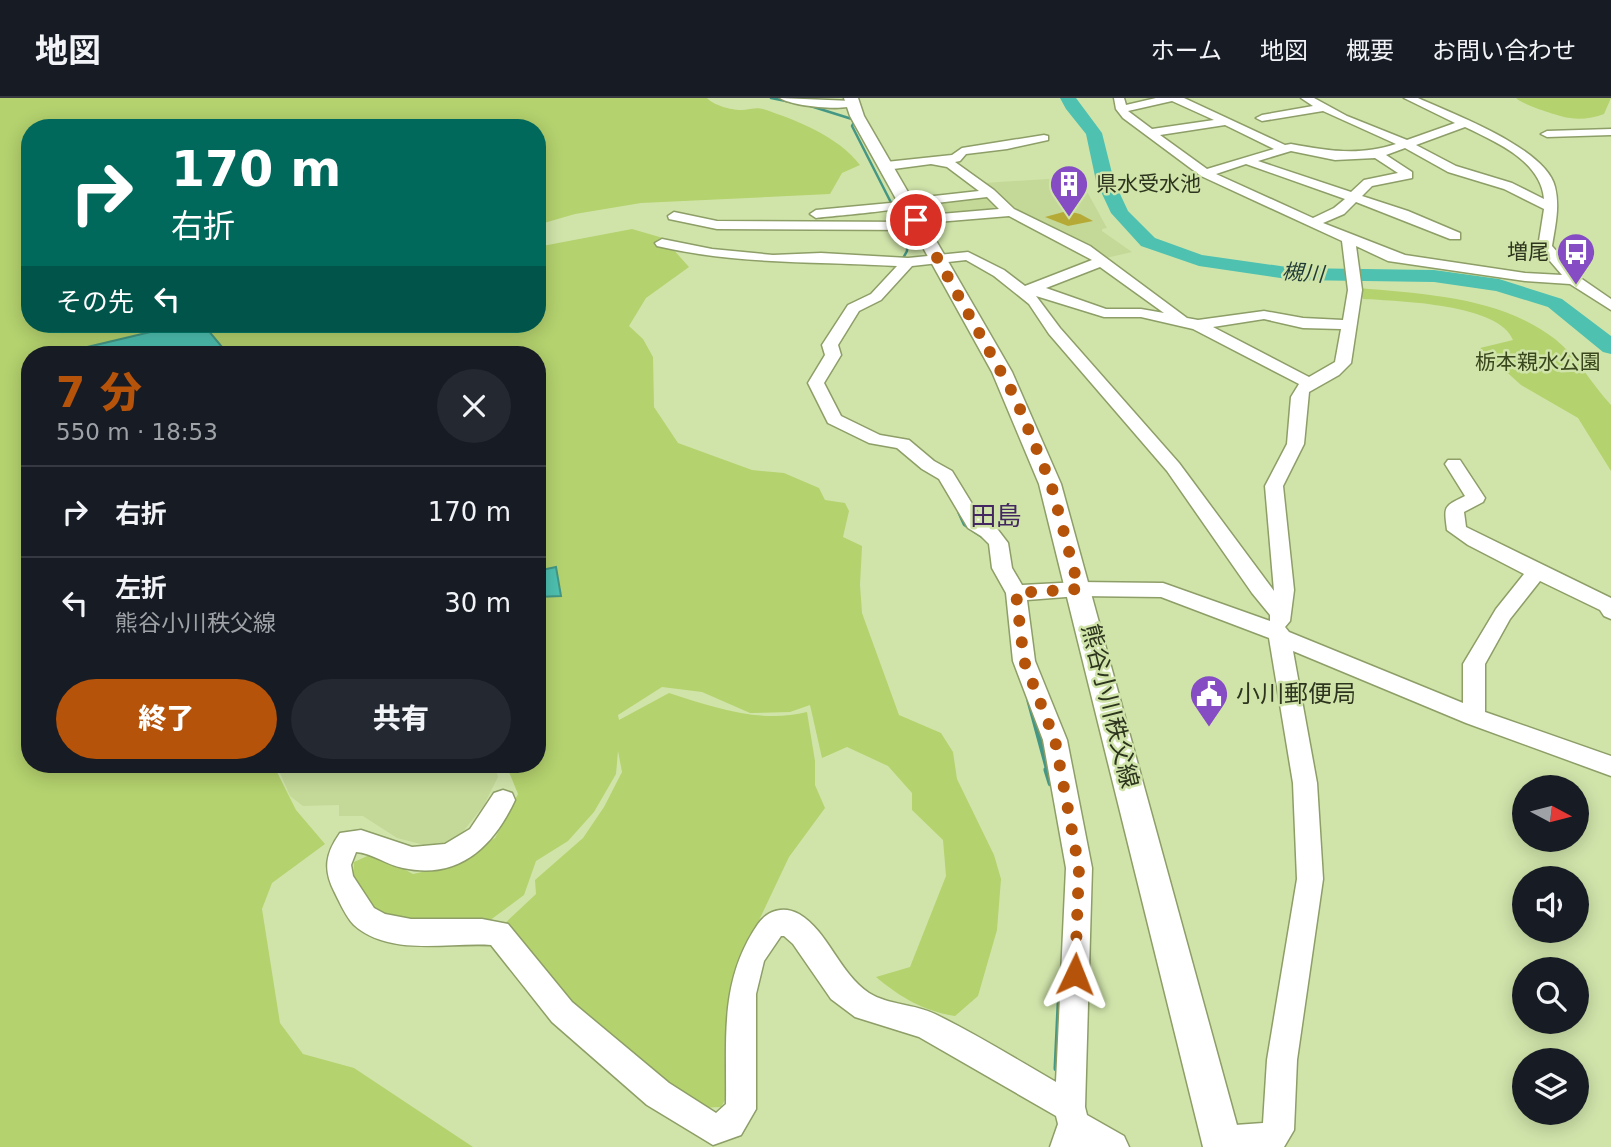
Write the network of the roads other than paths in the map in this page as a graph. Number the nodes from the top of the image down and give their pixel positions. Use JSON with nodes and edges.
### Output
{"nodes":[{"id":1,"x":785,"y":98,"type":"edge"},
{"id":2,"x":1173,"y":98,"type":"edge"},
{"id":3,"x":1306,"y":98,"type":"edge"},
{"id":4,"x":1409,"y":98,"type":"edge"},
{"id":5,"x":852,"y":101,"type":"edge"},
{"id":6,"x":1120,"y":103,"type":"edge"},
{"id":7,"x":1323,"y":108,"type":"junction"},
{"id":8,"x":1262,"y":118,"type":"dead end"},
{"id":9,"x":1225,"y":122,"type":"junction"},
{"id":10,"x":1464,"y":124,"type":"junction"},
{"id":11,"x":1611,"y":132,"type":"edge"},
{"id":12,"x":1149,"y":133,"type":"junction"},
{"id":13,"x":1547,"y":134,"type":"dead end"},
{"id":14,"x":1044,"y":138,"type":"dead end"},
{"id":15,"x":1404,"y":143,"type":"junction"},
{"id":16,"x":1284,"y":149,"type":"junction"},
{"id":17,"x":1377,"y":153,"type":"junction"},
{"id":18,"x":1246,"y":160,"type":"junction"},
{"id":19,"x":930,"y":161,"type":"junction"},
{"id":20,"x":886,"y":166,"type":"junction"},
{"id":21,"x":1205,"y":173,"type":"junction"},
{"id":22,"x":990,"y":193,"type":"junction"},
{"id":23,"x":1356,"y":196,"type":"junction"},
{"id":24,"x":1551,"y":207,"type":"junction"},
{"id":25,"x":1009,"y":212,"type":"junction"},
{"id":26,"x":912,"y":214,"type":"junction"},
{"id":27,"x":674,"y":216,"type":"dead end"},
{"id":28,"x":1314,"y":222,"type":"junction"},
{"id":29,"x":709,"y":223,"type":"junction"},
{"id":30,"x":792,"y":224,"type":"junction"},
{"id":31,"x":1455,"y":236,"type":"dead end"},
{"id":32,"x":662,"y":243,"type":"dead end"},
{"id":33,"x":687,"y":249,"type":"junction"},
{"id":34,"x":1350,"y":252,"type":"junction"},
{"id":35,"x":939,"y":259,"type":"junction"},
{"id":36,"x":1102,"y":261,"type":"junction"},
{"id":37,"x":908,"y":262,"type":"junction"},
{"id":38,"x":1574,"y":281,"type":"junction"},
{"id":39,"x":1026,"y":290,"type":"junction"},
{"id":40,"x":1611,"y":306,"type":"edge"},
{"id":41,"x":1191,"y":323,"type":"junction"},
{"id":42,"x":1348,"y":325,"type":"junction"},
{"id":43,"x":1305,"y":390,"type":"junction"},
{"id":44,"x":1454,"y":464,"type":"dead end"},
{"id":45,"x":1536,"y":573,"type":"junction"},
{"id":46,"x":1079,"y":589,"type":"junction"},
{"id":47,"x":1016,"y":593,"type":"junction"},
{"id":48,"x":1611,"y":611,"type":"edge"},
{"id":49,"x":1280,"y":627,"type":"junction"},
{"id":50,"x":1474,"y":718,"type":"junction"},
{"id":51,"x":1611,"y":766,"type":"edge"},
{"id":52,"x":503,"y":800,"type":"dead end"},
{"id":53,"x":1070,"y":1126,"type":"edge"},
{"id":54,"x":1222,"y":1144,"type":"edge"},
{"id":55,"x":1113,"y":1147,"type":"edge"}],
"edges":[{"from":1,"to":5,"type":"street"},
{"from":2,"to":6,"type":"street"},
{"from":2,"to":9,"type":"street"},
{"from":3,"to":7,"type":"street"},
{"from":4,"to":10,"type":"street"},
{"from":5,"to":20,"type":"main road","name":"熊谷小川秩父線"},
{"from":6,"to":12,"type":"street"},
{"from":7,"to":8,"type":"street"},
{"from":7,"to":15,"type":"street"},
{"from":9,"to":12,"type":"street"},
{"from":9,"to":16,"type":"street"},
{"from":10,"to":15,"type":"street"},
{"from":10,"to":24,"type":"street"},
{"from":11,"to":13,"type":"street"},
{"from":12,"to":21,"type":"street"},
{"from":14,"to":19,"type":"street"},
{"from":15,"to":17,"type":"street"},
{"from":15,"to":24,"type":"street"},
{"from":16,"to":17,"type":"street"},
{"from":16,"to":18,"type":"street"},
{"from":17,"to":23,"type":"street"},
{"from":18,"to":21,"type":"street"},
{"from":18,"to":23,"type":"street"},
{"from":19,"to":20,"type":"street"},
{"from":19,"to":22,"type":"street"},
{"from":20,"to":26,"type":"main road","name":"熊谷小川秩父線"},
{"from":21,"to":28,"type":"street"},
{"from":22,"to":25,"type":"street"},
{"from":22,"to":26,"type":"street"},
{"from":23,"to":28,"type":"street"},
{"from":23,"to":31,"type":"street"},
{"from":24,"to":38,"type":"street"},
{"from":25,"to":26,"type":"street"},
{"from":25,"to":36,"type":"street"},
{"from":26,"to":30,"type":"street"},
{"from":26,"to":30,"type":"street"},
{"from":26,"to":35,"type":"main road","name":"熊谷小川秩父線"},
{"from":27,"to":29,"type":"street"},
{"from":28,"to":34,"type":"street"},
{"from":29,"to":30,"type":"street"},
{"from":29,"to":33,"type":"street"},
{"from":32,"to":33,"type":"street"},
{"from":33,"to":37,"type":"street"},
{"from":34,"to":38,"type":"street"},
{"from":34,"to":42,"type":"street"},
{"from":35,"to":37,"type":"street"},
{"from":35,"to":39,"type":"street"},
{"from":35,"to":46,"type":"main road","name":"熊谷小川秩父線"},
{"from":36,"to":39,"type":"street"},
{"from":36,"to":41,"type":"street"},
{"from":37,"to":47,"type":"street"},
{"from":38,"to":40,"type":"street"},
{"from":39,"to":41,"type":"street"},
{"from":39,"to":49,"type":"street"},
{"from":41,"to":42,"type":"street"},
{"from":41,"to":43,"type":"street"},
{"from":42,"to":43,"type":"street"},
{"from":43,"to":49,"type":"street"},
{"from":44,"to":45,"type":"street"},
{"from":45,"to":48,"type":"street"},
{"from":45,"to":50,"type":"street"},
{"from":46,"to":47,"type":"street"},
{"from":46,"to":49,"type":"street"},
{"from":46,"to":54,"type":"main road","name":"熊谷小川秩父線"},
{"from":47,"to":53,"type":"street"},
{"from":49,"to":50,"type":"street"},
{"from":49,"to":54,"type":"street"},
{"from":50,"to":51,"type":"street"},
{"from":52,"to":53,"type":"street"},
{"from":53,"to":55,"type":"street"}]}
